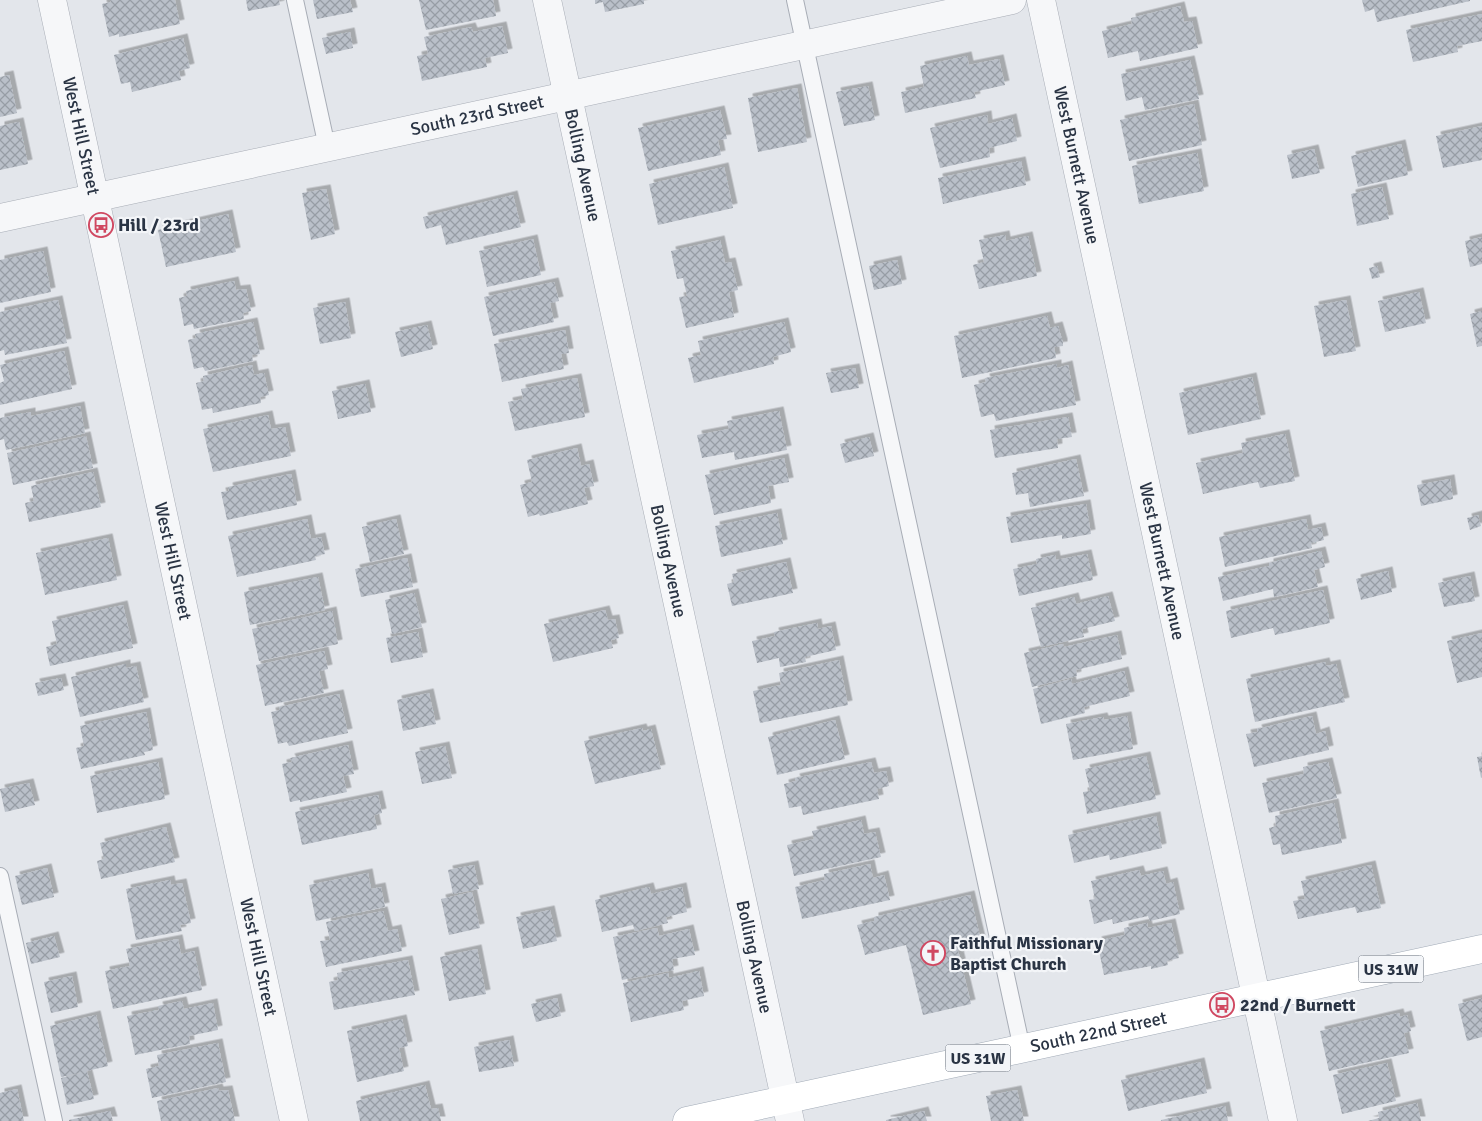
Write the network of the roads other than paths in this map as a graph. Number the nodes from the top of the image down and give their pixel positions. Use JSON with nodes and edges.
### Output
{"nodes":[{"id":1,"x":52,"y":0,"type":"edge"},
{"id":2,"x":295,"y":0,"type":"edge"},
{"id":3,"x":547,"y":0,"type":"edge"},
{"id":4,"x":795,"y":0,"type":"edge"},
{"id":5,"x":1012,"y":0,"type":"edge"},
{"id":6,"x":1041,"y":0,"type":"edge"},
{"id":7,"x":805,"y":44,"type":"junction"},
{"id":8,"x":568,"y":95,"type":"junction"},
{"id":9,"x":327,"y":148,"type":"junction"},
{"id":10,"x":96,"y":198,"type":"junction"},
{"id":11,"x":0,"y":218,"type":"edge"},
{"id":12,"x":0,"y":876,"type":"edge"},
{"id":13,"x":1482,"y":949,"type":"edge"},
{"id":14,"x":1257,"y":998,"type":"junction"},
{"id":15,"x":1022,"y":1049,"type":"junction"},
{"id":16,"x":788,"y":1110,"type":"edge"},
{"id":17,"x":54,"y":1121,"type":"edge"},
{"id":18,"x":294,"y":1121,"type":"edge"},
{"id":19,"x":687,"y":1121,"type":"edge"},
{"id":20,"x":1284,"y":1121,"type":"edge"}],
"edges":[{"from":1,"to":10,"type":"street","name":"West Hill Street"},
{"from":2,"to":9,"type":"lane"},
{"from":3,"to":8,"type":"street","name":"Bolling Avenue"},
{"from":4,"to":7,"type":"lane"},
{"from":5,"to":7,"type":"street","name":"South 23rd Street"},
{"from":6,"to":14,"type":"street","name":"West Burnett Avenue"},
{"from":7,"to":8,"type":"street","name":"South 23rd Street"},
{"from":7,"to":15,"type":"lane"},
{"from":8,"to":9,"type":"street","name":"South 23rd Street"},
{"from":8,"to":16,"type":"street","name":"Bolling Avenue"},
{"from":9,"to":10,"type":"street","name":"South 23rd Street"},
{"from":10,"to":11,"type":"street","name":"South 23rd Street"},
{"from":10,"to":18,"type":"street","name":"West Hill Street"},
{"from":12,"to":17,"type":"lane"},
{"from":13,"to":14,"type":"main road","name":"South 22nd Street","number":"US 31W"},
{"from":14,"to":15,"type":"main road","name":"South 22nd Street","number":"US 31W"},
{"from":14,"to":20,"type":"street","name":"West Burnett Avenue"},
{"from":15,"to":16,"type":"main road","name":"South 22nd Street","number":"US 31W"},
{"from":16,"to":19,"type":"main road","name":"South 22nd Street","number":"US 31W"}]}
